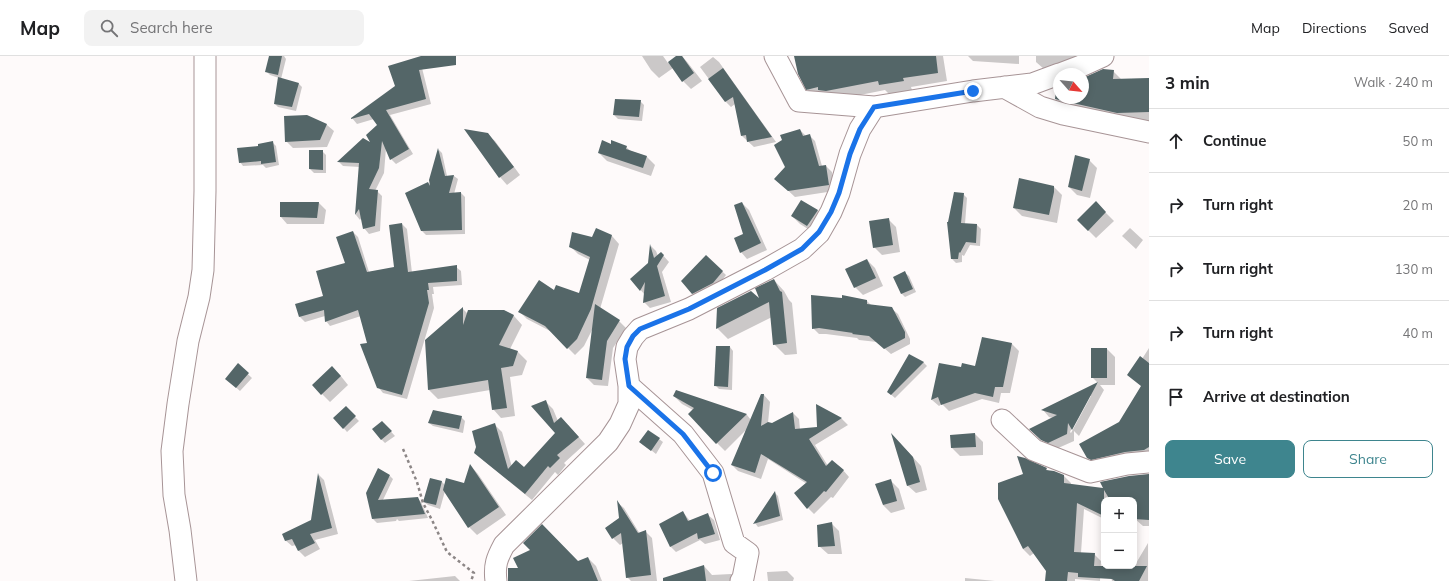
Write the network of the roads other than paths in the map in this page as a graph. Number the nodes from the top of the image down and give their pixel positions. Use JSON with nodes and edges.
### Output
{"nodes":[{"id":1,"x":205,"y":56,"type":"edge"},
{"id":2,"x":776,"y":56,"type":"edge"},
{"id":3,"x":1103,"y":56,"type":"edge"},
{"id":4,"x":1076,"y":68,"type":"edge"},
{"id":5,"x":1053,"y":76,"type":"edge"},
{"id":6,"x":1004,"y":87,"type":"junction"},
{"id":7,"x":874,"y":107,"type":"junction"},
{"id":8,"x":1149,"y":132,"type":"edge"},
{"id":9,"x":629,"y":386,"type":"junction"},
{"id":10,"x":1002,"y":420,"type":"dead end"},
{"id":11,"x":1149,"y":462,"type":"edge"},
{"id":12,"x":186,"y":581,"type":"edge"},
{"id":13,"x":496,"y":581,"type":"edge"},
{"id":14,"x":740,"y":581,"type":"edge"}],
"edges":[{"from":1,"to":12,"type":"street"},
{"from":2,"to":7,"type":"street"},
{"from":3,"to":4,"type":"street"},
{"from":5,"to":6,"type":"street"},
{"from":6,"to":7,"type":"street"},
{"from":6,"to":8,"type":"street"},
{"from":7,"to":9,"type":"street"},
{"from":9,"to":13,"type":"street"},
{"from":9,"to":14,"type":"street"},
{"from":10,"to":11,"type":"street"}]}
